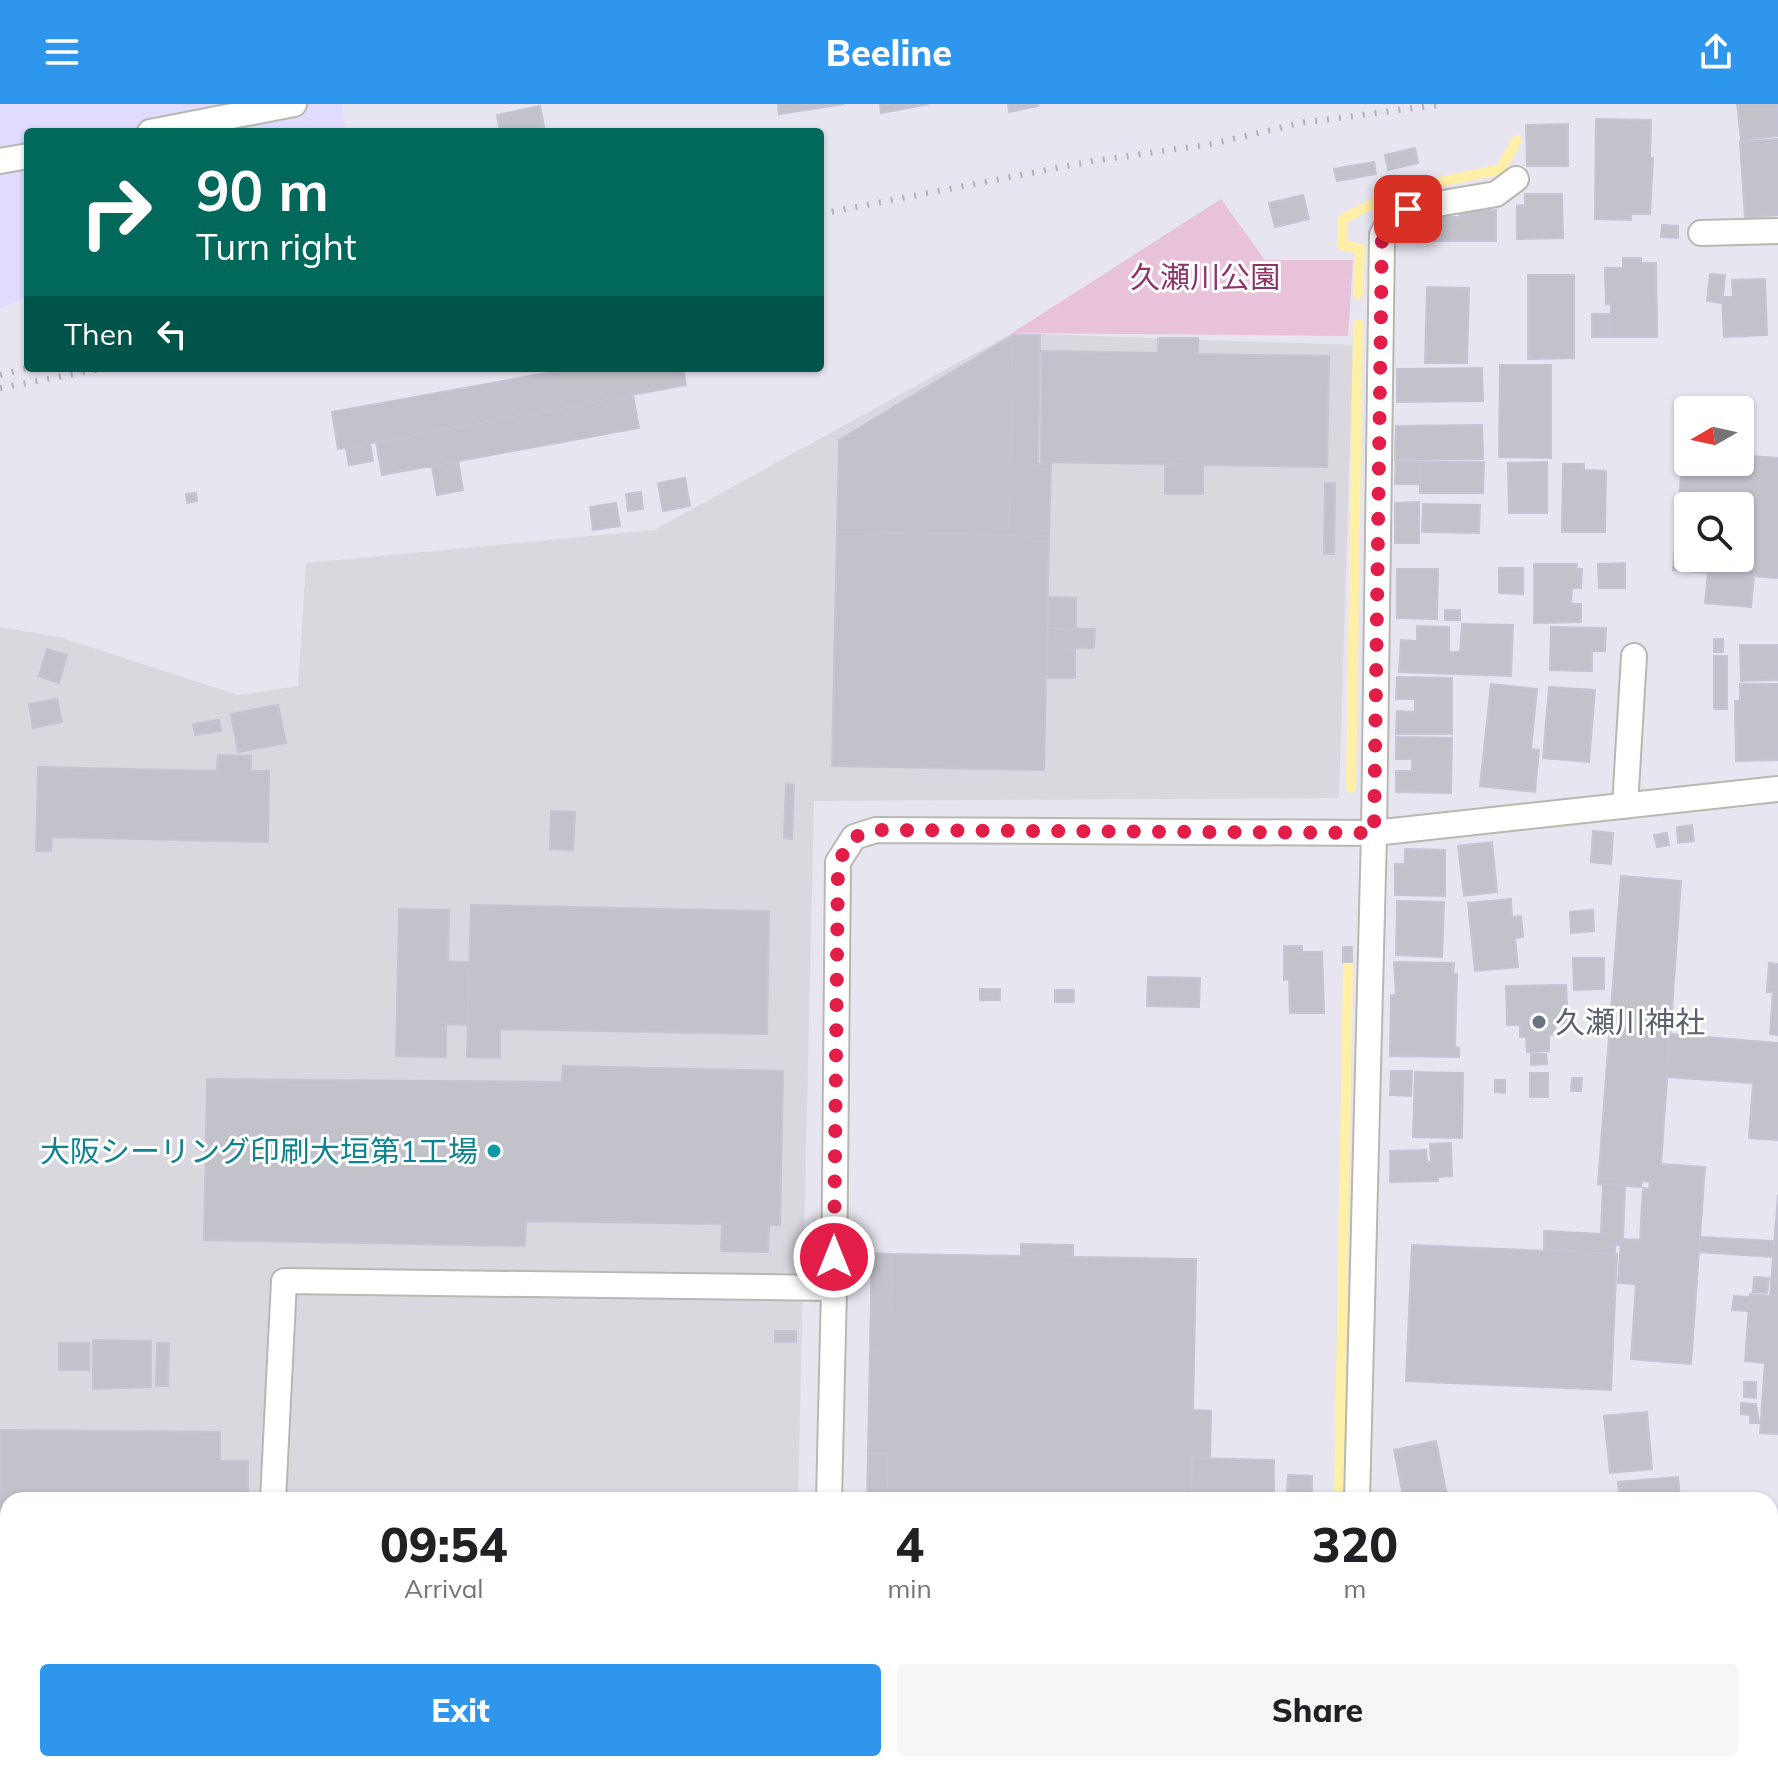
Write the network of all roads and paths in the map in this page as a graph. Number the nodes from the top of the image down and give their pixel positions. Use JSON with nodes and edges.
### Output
{"nodes":[{"id":1,"x":294,"y":104,"type":"edge"},
{"id":2,"x":171,"y":128,"type":"edge"},
{"id":3,"x":24,"y":157,"type":"edge"},
{"id":4,"x":0,"y":161,"type":"edge"},
{"id":5,"x":1516,"y":179,"type":"dead end"},
{"id":6,"x":1778,"y":231,"type":"edge"},
{"id":7,"x":1701,"y":233,"type":"dead end"},
{"id":8,"x":1634,"y":656,"type":"dead end"},
{"id":9,"x":1778,"y":789,"type":"edge"},
{"id":10,"x":1625,"y":806,"type":"junction"},
{"id":11,"x":1374,"y":833,"type":"junction"},
{"id":12,"x":834,"y":1288,"type":"junction"},
{"id":13,"x":273,"y":1492,"type":"edge"},
{"id":14,"x":829,"y":1492,"type":"edge"},
{"id":15,"x":1357,"y":1492,"type":"edge"}],
"edges":[{"from":1,"to":2,"type":"street"},
{"from":3,"to":4,"type":"street"},
{"from":5,"to":11,"type":"street"},
{"from":6,"to":7,"type":"street"},
{"from":8,"to":10,"type":"street"},
{"from":9,"to":10,"type":"street"},
{"from":10,"to":11,"type":"street"},
{"from":11,"to":12,"type":"street"},
{"from":11,"to":15,"type":"street"},
{"from":12,"to":13,"type":"street"},
{"from":12,"to":14,"type":"street"}]}
